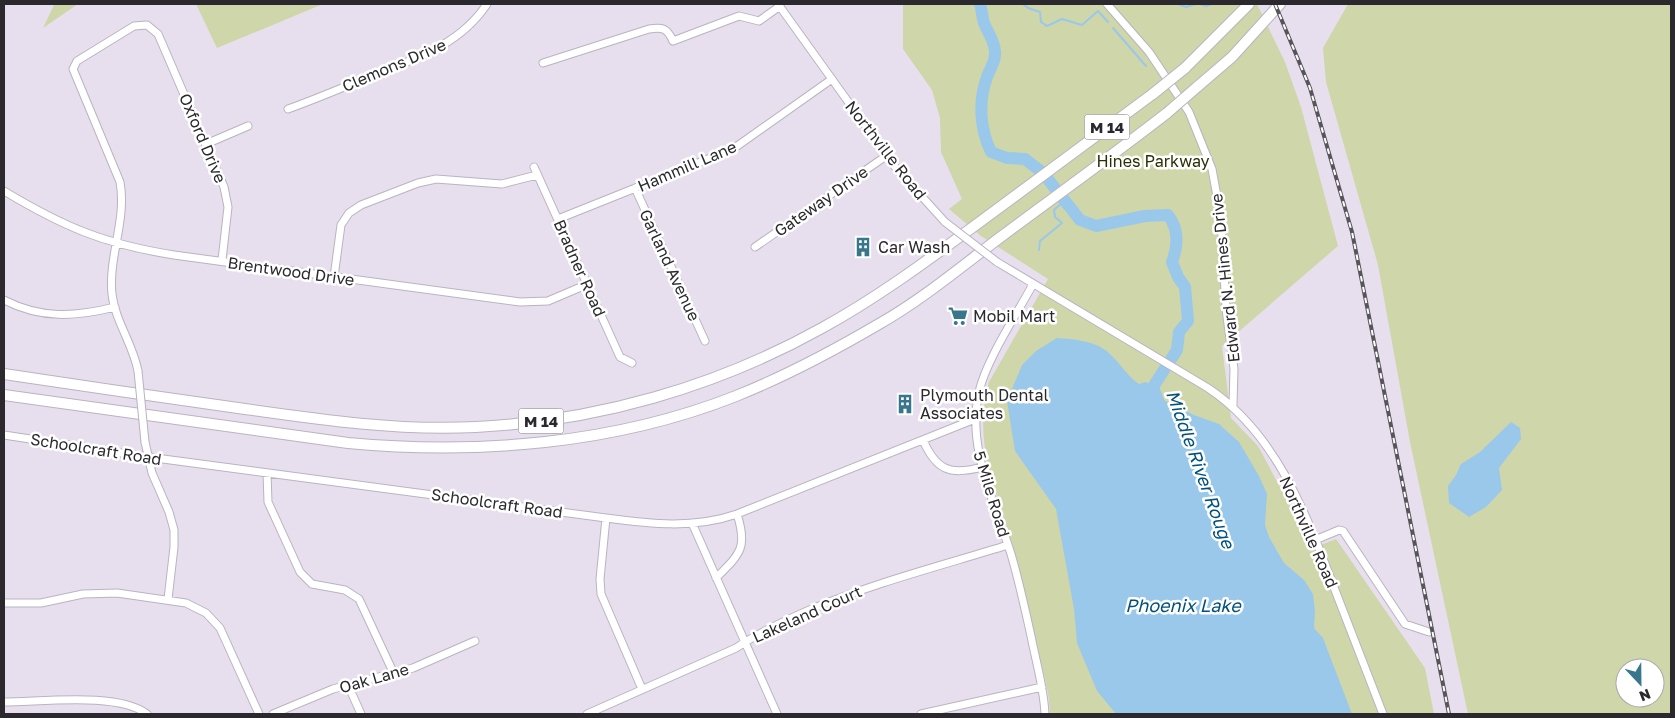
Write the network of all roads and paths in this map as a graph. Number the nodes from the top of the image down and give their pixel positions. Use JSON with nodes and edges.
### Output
{"nodes":[{"id":1,"x":487,"y":4,"type":"edge"},
{"id":2,"x":1107,"y":4,"type":"edge"},
{"id":3,"x":1250,"y":4,"type":"edge"},
{"id":4,"x":1280,"y":4,"type":"edge"},
{"id":5,"x":779,"y":5,"type":"edge"},
{"id":6,"x":543,"y":63,"type":"dead end"},
{"id":7,"x":832,"y":79,"type":"junction"},
{"id":8,"x":288,"y":110,"type":"dead end"},
{"id":9,"x":248,"y":126,"type":"dead end"},
{"id":10,"x":206,"y":144,"type":"junction"},
{"id":11,"x":886,"y":156,"type":"junction"},
{"id":12,"x":534,"y":167,"type":"dead end"},
{"id":13,"x":538,"y":175,"type":"junction"},
{"id":14,"x":635,"y":188,"type":"junction"},
{"id":15,"x":4,"y":191,"type":"edge"},
{"id":16,"x":558,"y":219,"type":"junction"},
{"id":17,"x":117,"y":244,"type":"junction"},
{"id":18,"x":755,"y":246,"type":"dead end"},
{"id":19,"x":222,"y":260,"type":"junction"},
{"id":20,"x":334,"y":277,"type":"junction"},
{"id":21,"x":588,"y":284,"type":"junction"},
{"id":22,"x":1033,"y":284,"type":"junction"},
{"id":23,"x":4,"y":300,"type":"edge"},
{"id":24,"x":115,"y":307,"type":"junction"},
{"id":25,"x":705,"y":342,"type":"dead end"},
{"id":26,"x":632,"y":363,"type":"dead end"},
{"id":27,"x":4,"y":374,"type":"edge"},
{"id":28,"x":4,"y":396,"type":"edge"},
{"id":29,"x":1233,"y":406,"type":"junction"},
{"id":30,"x":975,"y":419,"type":"junction"},
{"id":31,"x":4,"y":435,"type":"edge"},
{"id":32,"x":923,"y":440,"type":"junction"},
{"id":33,"x":148,"y":457,"type":"junction"},
{"id":34,"x":982,"y":467,"type":"junction"},
{"id":35,"x":267,"y":472,"type":"junction"},
{"id":36,"x":736,"y":514,"type":"junction"},
{"id":37,"x":606,"y":518,"type":"junction"},
{"id":38,"x":692,"y":523,"type":"junction"},
{"id":39,"x":1315,"y":540,"type":"junction"},
{"id":40,"x":1008,"y":545,"type":"junction"},
{"id":41,"x":716,"y":578,"type":"junction"},
{"id":42,"x":168,"y":599,"type":"junction"},
{"id":43,"x":4,"y":603,"type":"edge"},
{"id":44,"x":1429,"y":632,"type":"dead end"},
{"id":45,"x":475,"y":641,"type":"dead end"},
{"id":46,"x":745,"y":642,"type":"junction"},
{"id":47,"x":394,"y":674,"type":"junction"},
{"id":48,"x":348,"y":685,"type":"junction"},
{"id":49,"x":1042,"y":688,"type":"junction"},
{"id":50,"x":642,"y":689,"type":"junction"},
{"id":51,"x":4,"y":702,"type":"edge"},
{"id":52,"x":147,"y":714,"type":"edge"},
{"id":53,"x":259,"y":714,"type":"edge"},
{"id":54,"x":273,"y":714,"type":"edge"},
{"id":55,"x":361,"y":714,"type":"edge"},
{"id":56,"x":586,"y":714,"type":"edge"},
{"id":57,"x":778,"y":714,"type":"edge"},
{"id":58,"x":921,"y":714,"type":"edge"},
{"id":59,"x":1045,"y":714,"type":"edge"},
{"id":60,"x":1383,"y":714,"type":"edge"}],
"edges":[{"from":1,"to":8,"type":"street","name":"Clemons Drive"},
{"from":2,"to":29,"type":"street","name":"Edward N. Hines Drive"},
{"from":3,"to":27,"type":"highway","number":"M 14","bridge":true},
{"from":4,"to":28,"type":"highway","number":"M 14","bridge":true},
{"from":5,"to":6,"type":"street"},
{"from":5,"to":7,"type":"street","name":"Northville Road"},
{"from":7,"to":11,"type":"street","name":"Northville Road"},
{"from":7,"to":14,"type":"street","name":"Hammill Lane"},
{"from":9,"to":10,"type":"street"},
{"from":10,"to":17,"type":"street","name":"Oxford Drive"},
{"from":10,"to":19,"type":"street","name":"Oxford Drive"},
{"from":11,"to":18,"type":"street","name":"Gateway Drive"},
{"from":11,"to":22,"type":"street","name":"Northville Road","bridge":true},
{"from":12,"to":13,"type":"street","name":"Bradner Road"},
{"from":13,"to":16,"type":"street","name":"Bradner Road"},
{"from":13,"to":20,"type":"street"},
{"from":14,"to":16,"type":"street","name":"Hammill Lane"},
{"from":14,"to":25,"type":"street","name":"Garland Avenue"},
{"from":15,"to":17,"type":"street","name":"Brentwood Drive"},
{"from":16,"to":21,"type":"street","name":"Bradner Road"},
{"from":17,"to":19,"type":"street","name":"Brentwood Drive"},
{"from":17,"to":24,"type":"street"},
{"from":19,"to":20,"type":"street","name":"Brentwood Drive"},
{"from":20,"to":21,"type":"street","name":"Brentwood Drive"},
{"from":21,"to":26,"type":"street","name":"Bradner Road"},
{"from":22,"to":29,"type":"street","name":"Northville Road"},
{"from":22,"to":30,"type":"street","name":"5 Mile Road"},
{"from":23,"to":24,"type":"street"},
{"from":24,"to":33,"type":"street","bridge":true},
{"from":29,"to":39,"type":"street","name":"Northville Road"},
{"from":30,"to":32,"type":"street","name":"Schoolcraft Road"},
{"from":30,"to":34,"type":"street","name":"5 Mile Road"},
{"from":31,"to":33,"type":"street","name":"Schoolcraft Road"},
{"from":32,"to":34,"type":"street"},
{"from":32,"to":36,"type":"street","name":"Schoolcraft Road"},
{"from":33,"to":35,"type":"street","name":"Schoolcraft Road"},
{"from":33,"to":42,"type":"street"},
{"from":34,"to":40,"type":"street","name":"5 Mile Road"},
{"from":35,"to":37,"type":"street","name":"Schoolcraft Road"},
{"from":35,"to":47,"type":"street"},
{"from":36,"to":38,"type":"street","name":"Schoolcraft Road"},
{"from":36,"to":41,"type":"street"},
{"from":37,"to":38,"type":"street","name":"Schoolcraft Road"},
{"from":37,"to":50,"type":"street"},
{"from":38,"to":41,"type":"street"},
{"from":39,"to":44,"type":"street"},
{"from":39,"to":60,"type":"street","name":"Northville Road"},
{"from":40,"to":46,"type":"street","name":"Lakeland Court"},
{"from":40,"to":49,"type":"street","name":"5 Mile Road"},
{"from":41,"to":46,"type":"street"},
{"from":42,"to":43,"type":"street"},
{"from":42,"to":53,"type":"street"},
{"from":45,"to":47,"type":"street","name":"Oak Lane"},
{"from":46,"to":50,"type":"street","name":"Lakeland Court"},
{"from":46,"to":57,"type":"street"},
{"from":47,"to":48,"type":"street","name":"Oak Lane"},
{"from":48,"to":54,"type":"street","name":"Oak Lane"},
{"from":48,"to":55,"type":"street"},
{"from":49,"to":58,"type":"street"},
{"from":49,"to":59,"type":"street","name":"5 Mile Road"},
{"from":50,"to":56,"type":"street","name":"Lakeland Court"},
{"from":51,"to":52,"type":"street"}]}
